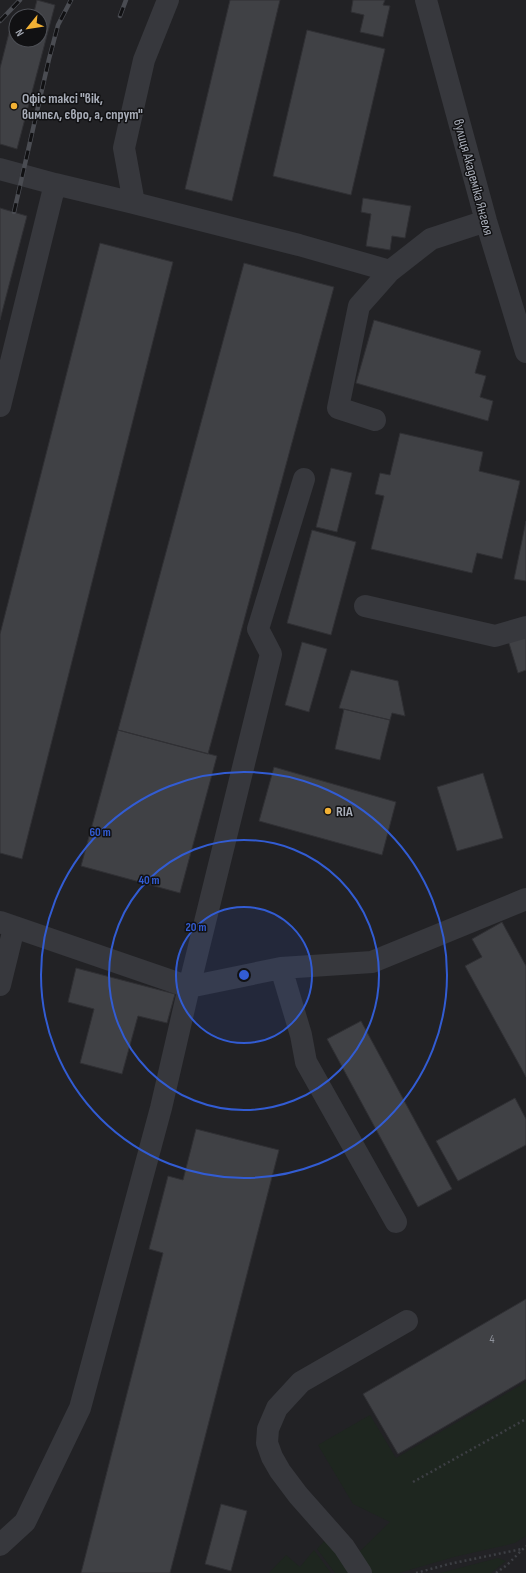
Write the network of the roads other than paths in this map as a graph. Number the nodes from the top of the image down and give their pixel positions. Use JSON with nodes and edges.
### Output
{"nodes":[{"id":1,"x":168,"y":0,"type":"edge"},
{"id":2,"x":426,"y":0,"type":"edge"},
{"id":3,"x":0,"y":169,"type":"edge"},
{"id":4,"x":55,"y":184,"type":"junction"},
{"id":5,"x":134,"y":203,"type":"junction"},
{"id":6,"x":486,"y":221,"type":"junction"},
{"id":7,"x":390,"y":271,"type":"junction"},
{"id":8,"x":526,"y":352,"type":"edge"},
{"id":9,"x":0,"y":406,"type":"edge"},
{"id":10,"x":375,"y":420,"type":"dead end"},
{"id":11,"x":304,"y":479,"type":"dead end"},
{"id":12,"x":365,"y":606,"type":"dead end"},
{"id":13,"x":526,"y":627,"type":"edge"},
{"id":14,"x":526,"y":899,"type":"edge"},
{"id":15,"x":7,"y":925,"type":"edge"},
{"id":16,"x":281,"y":968,"type":"junction"},
{"id":17,"x":0,"y":985,"type":"edge"},
{"id":18,"x":189,"y":987,"type":"junction"},
{"id":19,"x":396,"y":1222,"type":"dead end"},
{"id":20,"x":407,"y":1321,"type":"dead end"},
{"id":21,"x":0,"y":1545,"type":"edge"},
{"id":22,"x":361,"y":1573,"type":"edge"}],
"edges":[{"from":1,"to":5,"type":"street"},
{"from":2,"to":6,"type":"street","name":"вулиця Академіка Янгеля"},
{"from":3,"to":4,"type":"street"},
{"from":4,"to":5,"type":"street"},
{"from":4,"to":9,"type":"street"},
{"from":5,"to":7,"type":"street"},
{"from":6,"to":7,"type":"street"},
{"from":6,"to":8,"type":"street","name":"вулиця Академіка Янгеля"},
{"from":7,"to":10,"type":"street"},
{"from":11,"to":18,"type":"street"},
{"from":12,"to":13,"type":"street"},
{"from":14,"to":16,"type":"street"},
{"from":15,"to":17,"type":"street"},
{"from":15,"to":18,"type":"street"},
{"from":16,"to":18,"type":"street"},
{"from":16,"to":19,"type":"street"},
{"from":18,"to":21,"type":"street"},
{"from":20,"to":22,"type":"street"}]}
